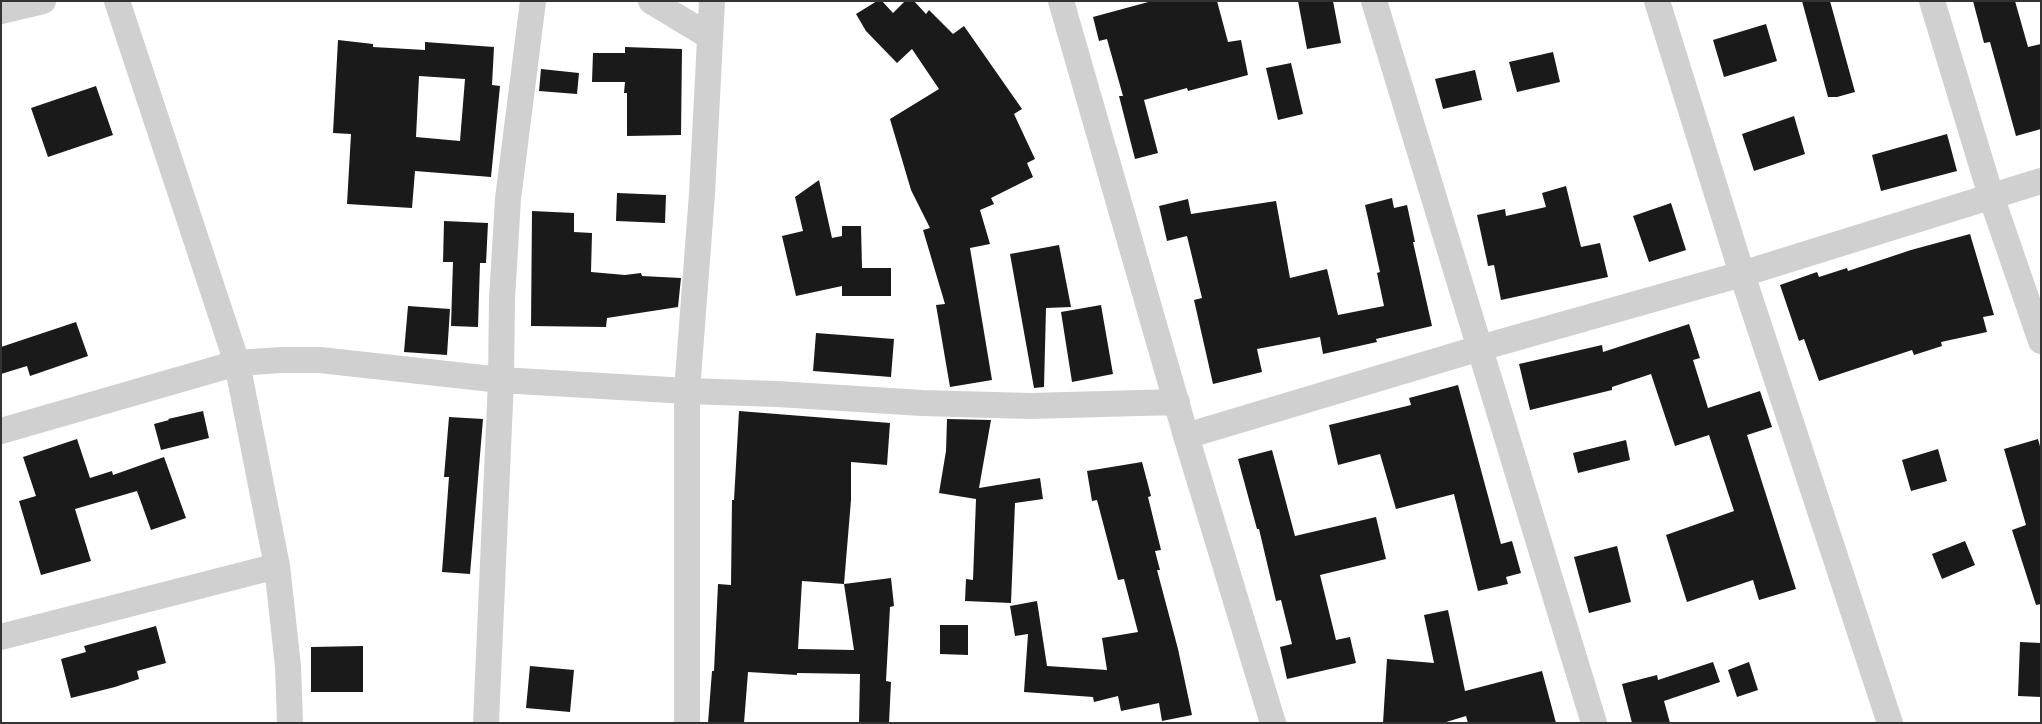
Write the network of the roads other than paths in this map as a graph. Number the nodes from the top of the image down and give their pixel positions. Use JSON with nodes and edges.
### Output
{"nodes":[{"id":1,"x":43,"y":1,"type":"edge"},
{"id":2,"x":117,"y":1,"type":"edge"},
{"id":3,"x":534,"y":1,"type":"edge"},
{"id":4,"x":652,"y":1,"type":"edge"},
{"id":5,"x":712,"y":1,"type":"edge"},
{"id":6,"x":1061,"y":1,"type":"edge"},
{"id":7,"x":1374,"y":1,"type":"edge"},
{"id":8,"x":1657,"y":1,"type":"edge"},
{"id":9,"x":1932,"y":1,"type":"edge"},
{"id":10,"x":1,"y":11,"type":"edge"},
{"id":11,"x":709,"y":36,"type":"junction"},
{"id":12,"x":2041,"y":181,"type":"edge"},
{"id":13,"x":1991,"y":196,"type":"junction"},
{"id":14,"x":1742,"y":274,"type":"junction"},
{"id":15,"x":2041,"y":341,"type":"edge"},
{"id":16,"x":1480,"y":348,"type":"junction"},
{"id":17,"x":237,"y":363,"type":"junction"},
{"id":18,"x":501,"y":380,"type":"junction"},
{"id":19,"x":687,"y":391,"type":"junction"},
{"id":20,"x":1177,"y":402,"type":"junction"},
{"id":21,"x":1,"y":431,"type":"edge"},
{"id":22,"x":1186,"y":436,"type":"junction"},
{"id":23,"x":277,"y":566,"type":"junction"},
{"id":24,"x":1,"y":637,"type":"edge"},
{"id":25,"x":290,"y":723,"type":"edge"},
{"id":26,"x":486,"y":723,"type":"edge"},
{"id":27,"x":687,"y":723,"type":"edge"},
{"id":28,"x":1273,"y":723,"type":"edge"},
{"id":29,"x":1594,"y":723,"type":"edge"},
{"id":30,"x":1890,"y":723,"type":"edge"}],
"edges":[{"from":1,"to":10,"type":"street"},
{"from":2,"to":17,"type":"street"},
{"from":3,"to":18,"type":"street"},
{"from":4,"to":11,"type":"street"},
{"from":5,"to":11,"type":"street"},
{"from":6,"to":20,"type":"street"},
{"from":7,"to":16,"type":"street"},
{"from":8,"to":14,"type":"street"},
{"from":9,"to":13,"type":"street"},
{"from":11,"to":19,"type":"street"},
{"from":12,"to":13,"type":"street"},
{"from":13,"to":14,"type":"street"},
{"from":13,"to":15,"type":"street"},
{"from":14,"to":16,"type":"street"},
{"from":14,"to":30,"type":"street"},
{"from":16,"to":22,"type":"street"},
{"from":16,"to":29,"type":"street"},
{"from":17,"to":18,"type":"street"},
{"from":17,"to":21,"type":"street"},
{"from":17,"to":23,"type":"street"},
{"from":18,"to":19,"type":"street"},
{"from":18,"to":26,"type":"street"},
{"from":19,"to":20,"type":"street"},
{"from":19,"to":27,"type":"street"},
{"from":20,"to":22,"type":"street"},
{"from":22,"to":28,"type":"street"},
{"from":23,"to":24,"type":"street"},
{"from":23,"to":25,"type":"street"}]}
